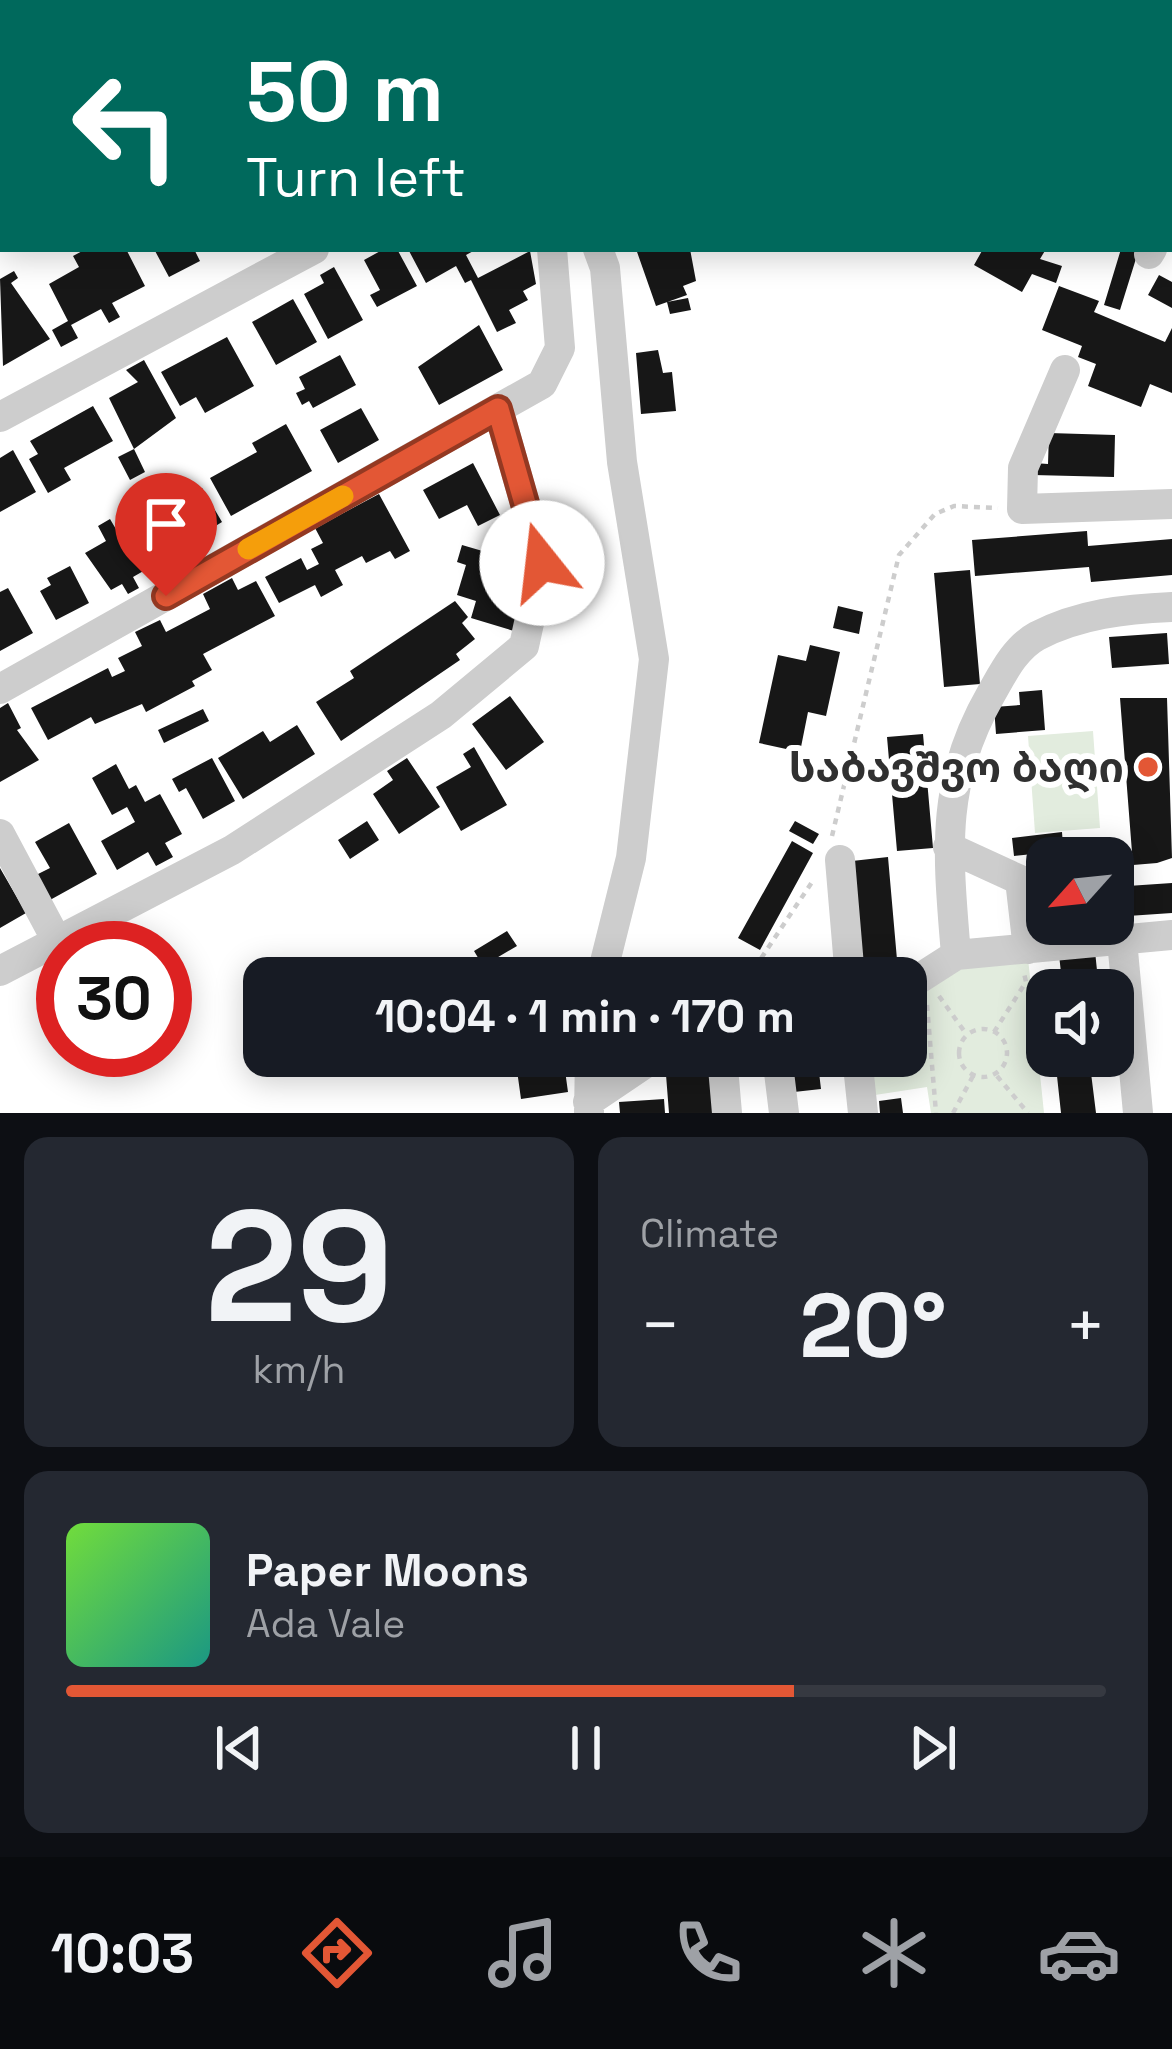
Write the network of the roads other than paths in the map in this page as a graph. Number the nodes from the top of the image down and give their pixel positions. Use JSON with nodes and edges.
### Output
{"nodes":[{"id":1,"x":308,"y":252,"type":"edge"},
{"id":2,"x":552,"y":252,"type":"edge"},
{"id":3,"x":599,"y":252,"type":"edge"},
{"id":4,"x":1065,"y":370,"type":"dead end"},
{"id":5,"x":498,"y":409,"type":"junction"},
{"id":6,"x":1,"y":413,"type":"edge"},
{"id":7,"x":1172,"y":504,"type":"edge"},
{"id":8,"x":1172,"y":607,"type":"edge"},
{"id":9,"x":0,"y":689,"type":"edge"},
{"id":10,"x":0,"y":833,"type":"edge"},
{"id":11,"x":947,"y":847,"type":"junction"},
{"id":12,"x":829,"y":858,"type":"road end"},
{"id":13,"x":46,"y":921,"type":"edge"},
{"id":14,"x":95,"y":921,"type":"edge"},
{"id":15,"x":1172,"y":935,"type":"edge"},
{"id":16,"x":1134,"y":939,"type":"edge"},
{"id":17,"x":1094,"y":945,"type":"edge"},
{"id":18,"x":1122,"y":945,"type":"edge"},
{"id":19,"x":36,"y":952,"type":"edge"},
{"id":20,"x":956,"y":955,"type":"junction"},
{"id":21,"x":606,"y":957,"type":"edge"},
{"id":22,"x":846,"y":957,"type":"edge"},
{"id":23,"x":1026,"y":957,"type":"junction"},
{"id":24,"x":0,"y":971,"type":"edge"},
{"id":25,"x":927,"y":982,"type":"edge"},
{"id":26,"x":589,"y":1077,"type":"edge"},
{"id":27,"x":628,"y":1077,"type":"edge"},
{"id":28,"x":724,"y":1077,"type":"edge"},
{"id":29,"x":780,"y":1077,"type":"edge"},
{"id":30,"x":859,"y":1077,"type":"edge"},
{"id":31,"x":588,"y":1107,"type":"edge"},
{"id":32,"x":727,"y":1113,"type":"edge"},
{"id":33,"x":784,"y":1113,"type":"edge"},
{"id":34,"x":862,"y":1113,"type":"edge"},
{"id":35,"x":1138,"y":1113,"type":"edge"}],
"edges":[{"from":1,"to":6,"type":"street"},
{"from":2,"to":5,"type":"street"},
{"from":3,"to":21,"type":"street"},
{"from":4,"to":7,"type":"street"},
{"from":5,"to":9,"type":"street"},
{"from":5,"to":14,"type":"street"},
{"from":8,"to":11,"type":"street"},
{"from":10,"to":13,"type":"street"},
{"from":11,"to":20,"type":"street"},
{"from":11,"to":23,"type":"street"},
{"from":12,"to":22,"type":"street"},
{"from":15,"to":16,"type":"street"},
{"from":17,"to":23,"type":"street"},
{"from":18,"to":35,"type":"street"},
{"from":19,"to":24,"type":"street"},
{"from":20,"to":23,"type":"street"},
{"from":20,"to":25,"type":"street"},
{"from":26,"to":31,"type":"street"},
{"from":27,"to":31,"type":"street"},
{"from":28,"to":32,"type":"street"},
{"from":29,"to":33,"type":"street"},
{"from":30,"to":34,"type":"street"}]}
